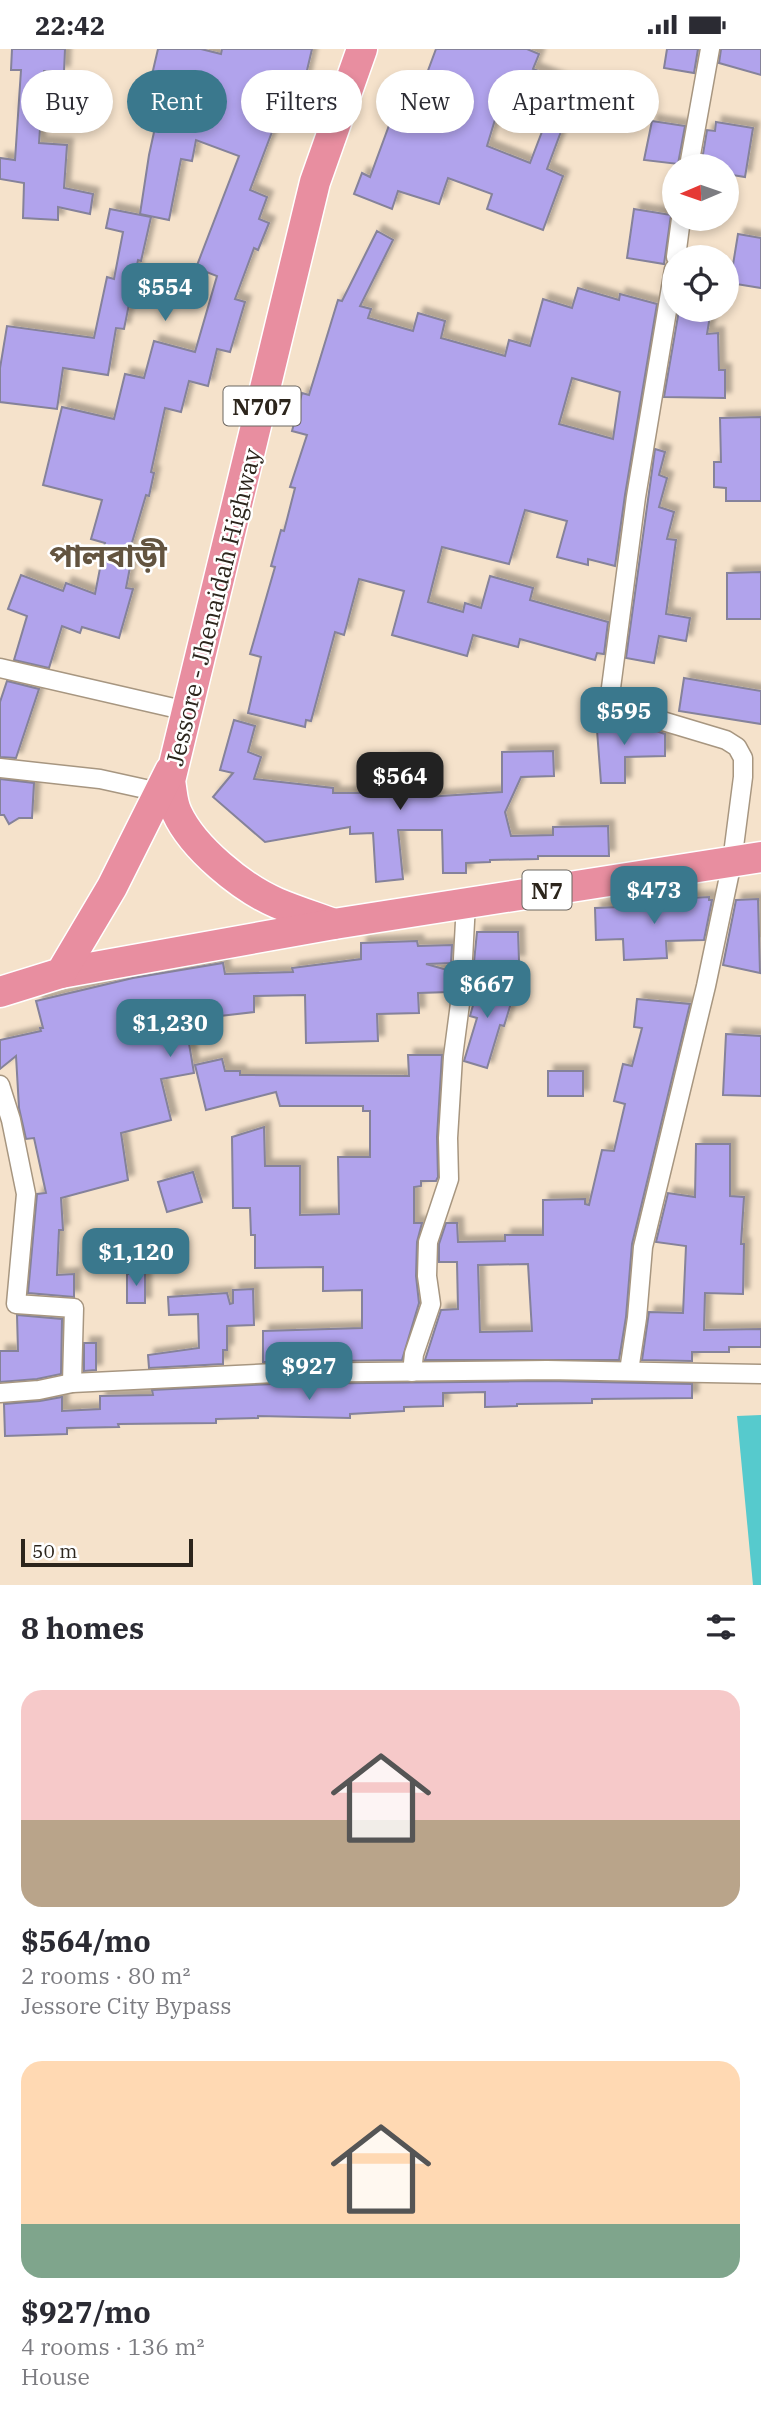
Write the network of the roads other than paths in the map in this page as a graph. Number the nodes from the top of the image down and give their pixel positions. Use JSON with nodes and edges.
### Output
{"nodes":[{"id":1,"x":362,"y":49,"type":"edge"},
{"id":2,"x":710,"y":49,"type":"edge"},
{"id":3,"x":691,"y":154,"type":"edge"},
{"id":4,"x":665,"y":322,"type":"edge"},
{"id":5,"x":0,"y":668,"type":"edge"},
{"id":6,"x":187,"y":711,"type":"junction"},
{"id":7,"x":0,"y":768,"type":"edge"},
{"id":8,"x":166,"y":779,"type":"junction"},
{"id":9,"x":747,"y":859,"type":"edge"},
{"id":10,"x":466,"y":903,"type":"junction"},
{"id":11,"x":334,"y":924,"type":"junction"},
{"id":12,"x":61,"y":973,"type":"junction"},
{"id":13,"x":0,"y":992,"type":"edge"},
{"id":14,"x":0,"y":1085,"type":"edge"},
{"id":15,"x":629,"y":1371,"type":"junction"},
{"id":16,"x":412,"y":1372,"type":"junction"},
{"id":17,"x":761,"y":1374,"type":"edge"},
{"id":18,"x":72,"y":1383,"type":"junction"},
{"id":19,"x":0,"y":1393,"type":"edge"}],
"edges":[{"from":1,"to":6,"type":"highway","name":"Jessore - Jhenaidah Highway","number":"N707"},
{"from":2,"to":3,"type":"street"},
{"from":4,"to":9,"type":"street"},
{"from":5,"to":6,"type":"street"},
{"from":6,"to":8,"type":"highway","name":"Jessore - Jhenaidah Highway","number":"N707"},
{"from":7,"to":8,"type":"street"},
{"from":8,"to":11,"type":"highway","name":"Jessore - Jhenaidah Highway","number":"N7"},
{"from":8,"to":12,"type":"highway"},
{"from":9,"to":10,"type":"highway","number":"N7"},
{"from":9,"to":15,"type":"street"},
{"from":10,"to":11,"type":"highway","number":"N7"},
{"from":10,"to":16,"type":"street"},
{"from":11,"to":12,"type":"highway","number":"N7"},
{"from":12,"to":13,"type":"highway","number":"N7"},
{"from":14,"to":18,"type":"street"},
{"from":15,"to":16,"type":"street"},
{"from":15,"to":17,"type":"street"},
{"from":16,"to":18,"type":"street"},
{"from":18,"to":19,"type":"street"}]}
